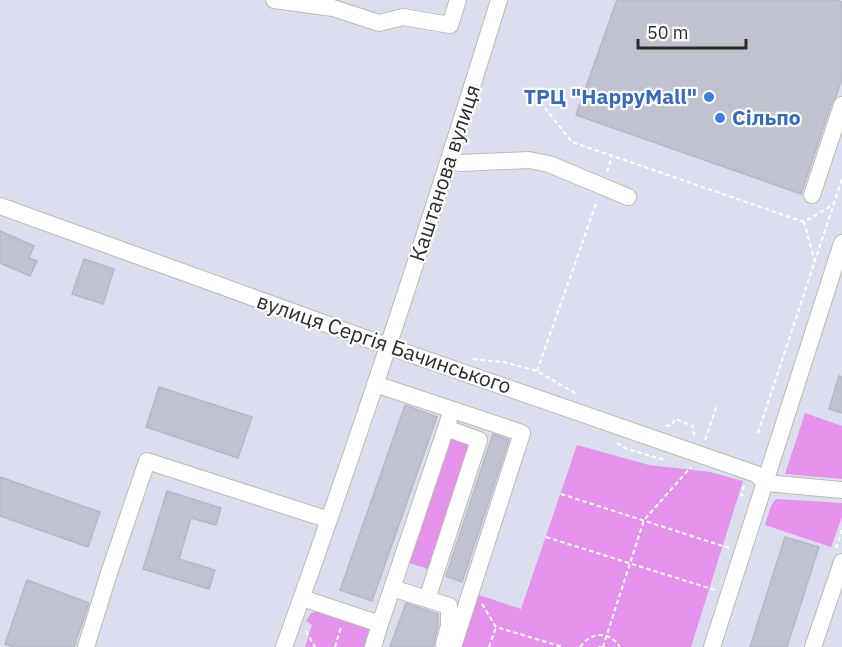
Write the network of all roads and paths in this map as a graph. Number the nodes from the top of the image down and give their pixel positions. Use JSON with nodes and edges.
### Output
{"nodes":[{"id":1,"x":274,"y":0,"type":"edge"},
{"id":2,"x":458,"y":0,"type":"edge"},
{"id":3,"x":499,"y":0,"type":"edge"},
{"id":4,"x":540,"y":102,"type":"dead end"},
{"id":5,"x":842,"y":105,"type":"edge"},
{"id":6,"x":450,"y":160,"type":"junction"},
{"id":7,"x":842,"y":179,"type":"edge"},
{"id":8,"x":812,"y":195,"type":"dead end"},
{"id":9,"x":598,"y":197,"type":"dead end"},
{"id":10,"x":628,"y":197,"type":"dead end"},
{"id":11,"x":834,"y":204,"type":"junction"},
{"id":12,"x":0,"y":206,"type":"edge"},
{"id":13,"x":804,"y":222,"type":"junction"},
{"id":14,"x":842,"y":243,"type":"edge"},
{"id":15,"x":815,"y":261,"type":"junction"},
{"id":16,"x":836,"y":281,"type":"edge"},
{"id":17,"x":387,"y":346,"type":"junction"},
{"id":18,"x":472,"y":358,"type":"dead end"},
{"id":19,"x":537,"y":371,"type":"junction"},
{"id":20,"x":375,"y":384,"type":"junction"},
{"id":21,"x":578,"y":395,"type":"dead end"},
{"id":22,"x":717,"y":405,"type":"dead end"},
{"id":23,"x":452,"y":410,"type":"junction"},
{"id":24,"x":659,"y":426,"type":"dead end"},
{"id":25,"x":446,"y":428,"type":"junction"},
{"id":26,"x":758,"y":433,"type":"dead end"},
{"id":27,"x":696,"y":437,"type":"dead end"},
{"id":28,"x":704,"y":441,"type":"dead end"},
{"id":29,"x":693,"y":464,"type":"dead end"},
{"id":30,"x":766,"y":483,"type":"junction"},
{"id":31,"x":842,"y":490,"type":"edge"},
{"id":32,"x":561,"y":494,"type":"dead end"},
{"id":33,"x":329,"y":520,"type":"junction"},
{"id":34,"x":644,"y":520,"type":"junction"},
{"id":35,"x":546,"y":537,"type":"dead end"},
{"id":36,"x":742,"y":553,"type":"junction"},
{"id":37,"x":842,"y":562,"type":"edge"},
{"id":38,"x":630,"y":564,"type":"junction"},
{"id":39,"x":392,"y":588,"type":"junction"},
{"id":40,"x":729,"y":594,"type":"junction"},
{"id":41,"x":302,"y":598,"type":"junction"},
{"id":42,"x":427,"y":599,"type":"junction"},
{"id":43,"x":482,"y":603,"type":"dead end"},
{"id":44,"x":346,"y":613,"type":"junction"},
{"id":45,"x":380,"y":624,"type":"junction"},
{"id":46,"x":496,"y":627,"type":"junction"},
{"id":47,"x":607,"y":636,"type":"junction"},
{"id":48,"x":717,"y":646,"type":"edge"},
{"id":49,"x":86,"y":647,"type":"edge"},
{"id":50,"x":284,"y":647,"type":"edge"},
{"id":51,"x":335,"y":647,"type":"edge"},
{"id":52,"x":373,"y":647,"type":"edge"},
{"id":53,"x":443,"y":647,"type":"edge"},
{"id":54,"x":453,"y":647,"type":"edge"},
{"id":55,"x":489,"y":647,"type":"edge"},
{"id":56,"x":563,"y":647,"type":"edge"},
{"id":57,"x":580,"y":647,"type":"edge"},
{"id":58,"x":601,"y":647,"type":"edge"},
{"id":59,"x":620,"y":647,"type":"edge"},
{"id":60,"x":813,"y":647,"type":"edge"}],
"edges":[{"from":1,"to":2,"type":"street"},
{"from":3,"to":6,"type":"street","name":"Каштанова вулиця"},
{"from":4,"to":13,"type":"path"},
{"from":5,"to":8,"type":"street"},
{"from":6,"to":10,"type":"street"},
{"from":6,"to":17,"type":"street","name":"Каштанова вулиця"},
{"from":7,"to":11,"type":"path"},
{"from":9,"to":19,"type":"path"},
{"from":11,"to":13,"type":"path"},
{"from":11,"to":15,"type":"path"},
{"from":12,"to":17,"type":"street","name":"вулиця Сергія Бачинського"},
{"from":13,"to":15,"type":"path"},
{"from":14,"to":16,"type":"street"},
{"from":15,"to":26,"type":"path"},
{"from":16,"to":30,"type":"street"},
{"from":17,"to":20,"type":"street","name":"Каштанова вулиця"},
{"from":17,"to":30,"type":"street","name":"вулиця Сергія Бачинського"},
{"from":18,"to":19,"type":"path"},
{"from":19,"to":21,"type":"path"},
{"from":20,"to":23,"type":"street"},
{"from":20,"to":33,"type":"street","name":"Каштанова вулиця"},
{"from":22,"to":28,"type":"path"},
{"from":23,"to":25,"type":"street"},
{"from":23,"to":54,"type":"street"},
{"from":24,"to":27,"type":"path"},
{"from":25,"to":39,"type":"street"},
{"from":25,"to":42,"type":"street"},
{"from":29,"to":34,"type":"path"},
{"from":30,"to":31,"type":"street"},
{"from":30,"to":36,"type":"street"},
{"from":32,"to":34,"type":"path"},
{"from":33,"to":41,"type":"street","name":"Каштанова вулиця"},
{"from":33,"to":49,"type":"street"},
{"from":34,"to":36,"type":"path"},
{"from":34,"to":38,"type":"path"},
{"from":35,"to":38,"type":"path"},
{"from":36,"to":40,"type":"street"},
{"from":37,"to":60,"type":"street"},
{"from":38,"to":40,"type":"path"},
{"from":38,"to":47,"type":"path"},
{"from":39,"to":42,"type":"street"},
{"from":39,"to":45,"type":"street"},
{"from":40,"to":48,"type":"street"},
{"from":41,"to":44,"type":"street"},
{"from":41,"to":50,"type":"street","name":"Каштанова вулиця"},
{"from":42,"to":53,"type":"street"},
{"from":43,"to":46,"type":"path"},
{"from":44,"to":45,"type":"street"},
{"from":44,"to":51,"type":"path"},
{"from":45,"to":52,"type":"street"},
{"from":46,"to":55,"type":"path"},
{"from":46,"to":56,"type":"path"},
{"from":47,"to":57,"type":"path"},
{"from":47,"to":58,"type":"path"},
{"from":47,"to":59,"type":"path"}]}
